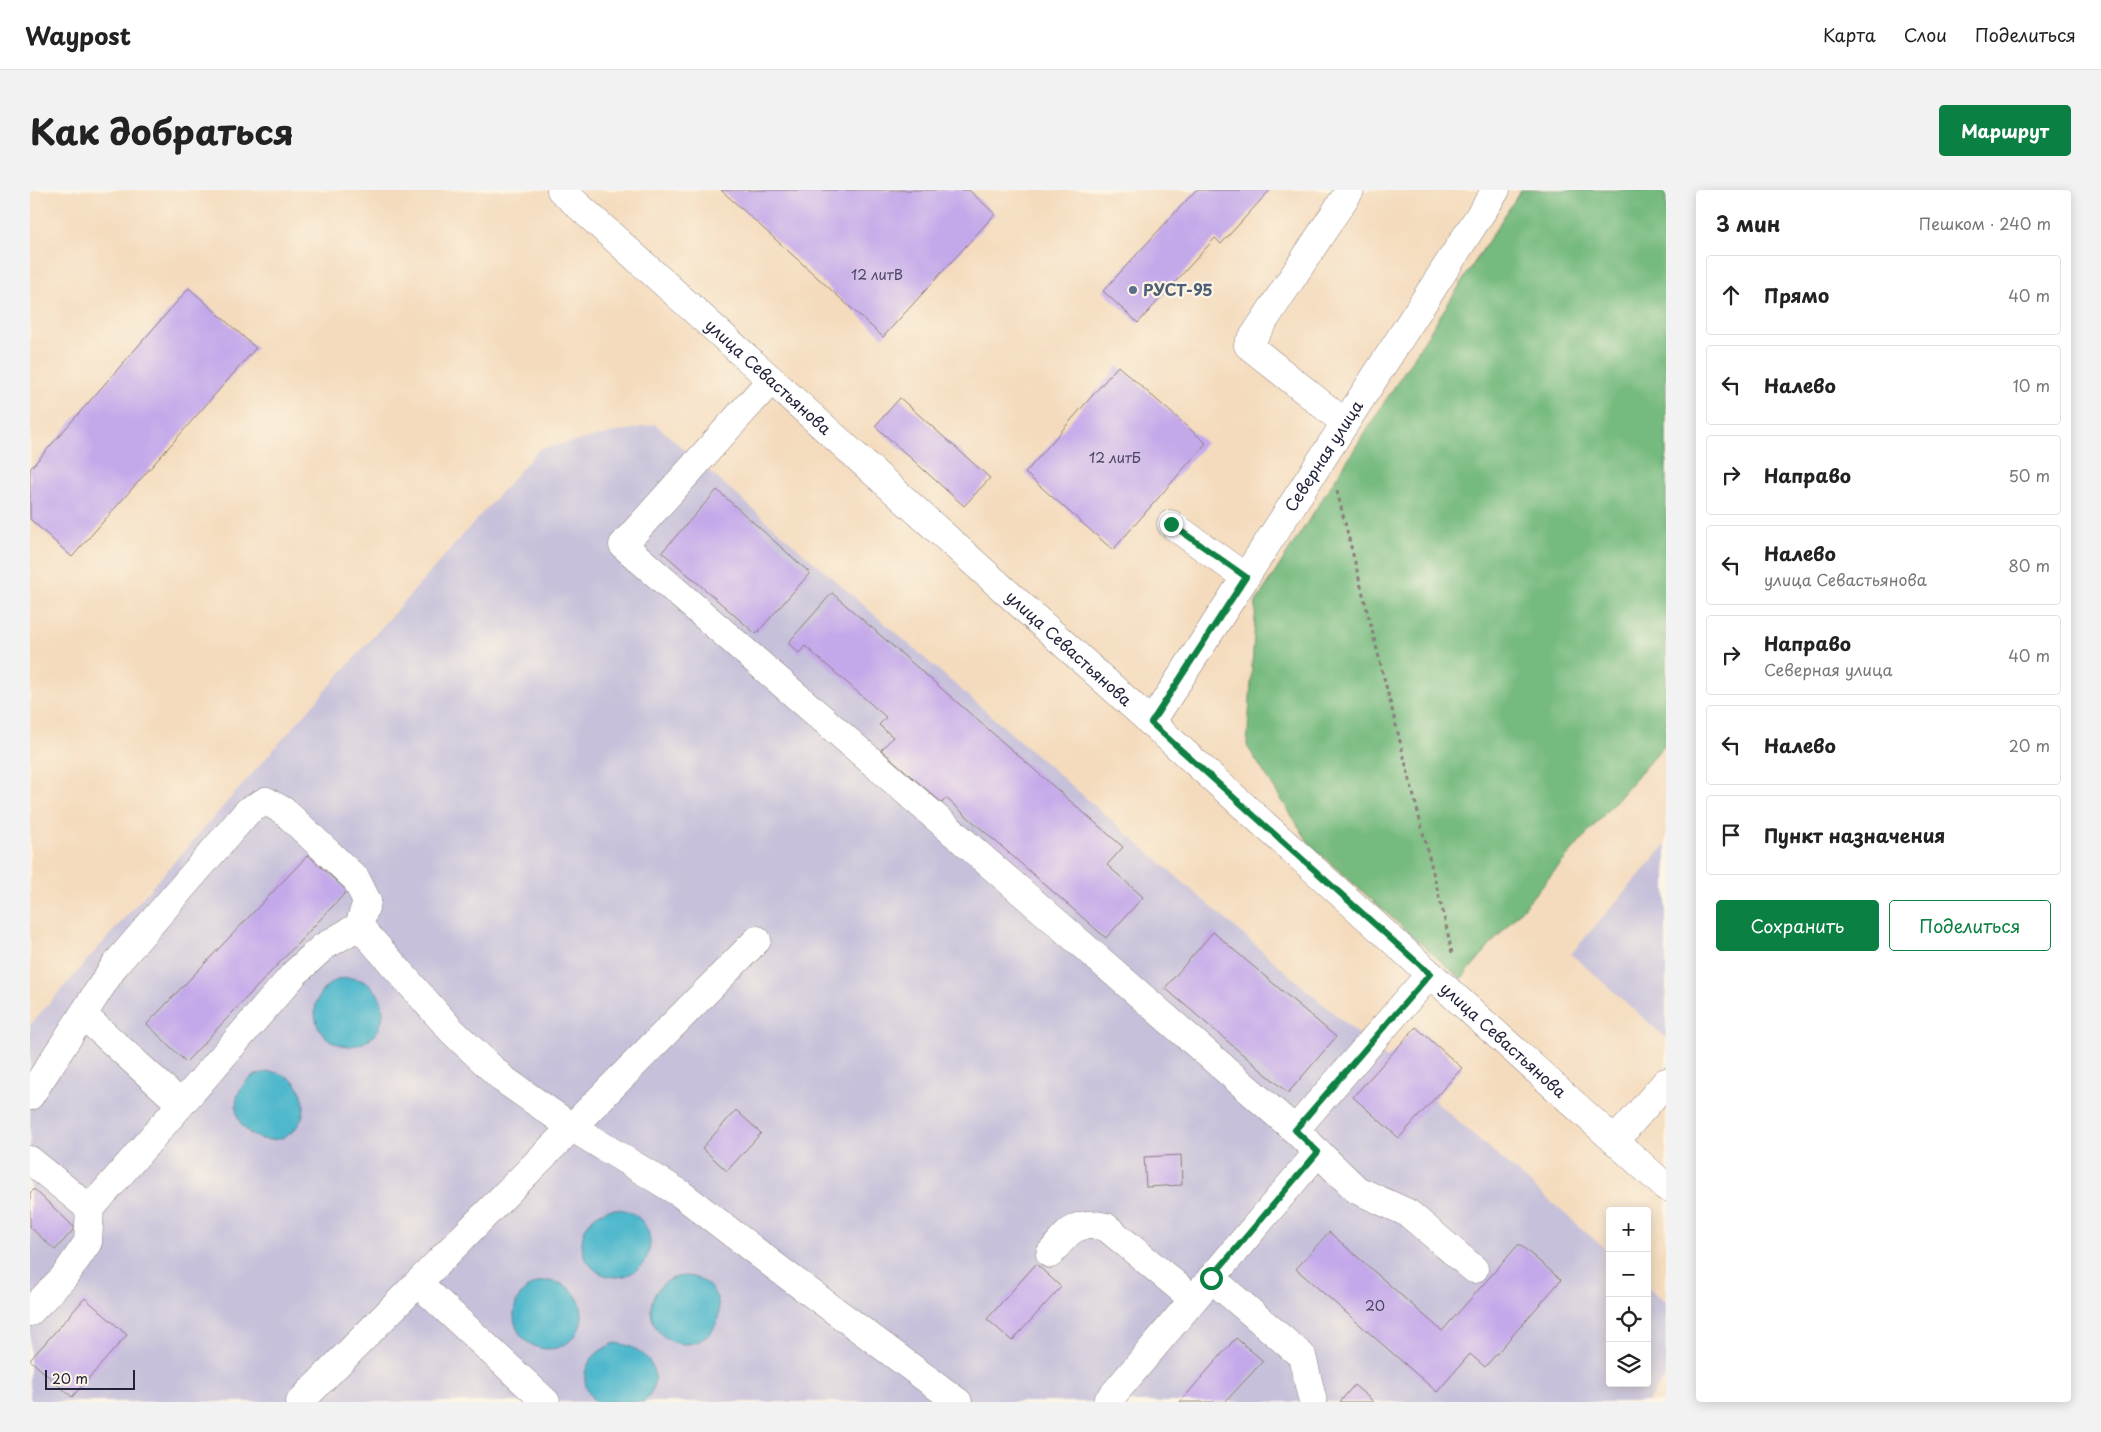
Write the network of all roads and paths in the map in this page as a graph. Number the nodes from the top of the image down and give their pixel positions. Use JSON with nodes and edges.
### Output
{"nodes":[{"id":1,"x":562,"y":190,"type":"edge"},
{"id":2,"x":1350,"y":190,"type":"edge"},
{"id":3,"x":1496,"y":190,"type":"edge"},
{"id":4,"x":771,"y":380,"type":"junction"},
{"id":5,"x":1345,"y":423,"type":"junction"},
{"id":6,"x":1327,"y":452,"type":"junction"},
{"id":7,"x":1171,"y":524,"type":"dead end"},
{"id":8,"x":1246,"y":577,"type":"junction"},
{"id":9,"x":1151,"y":723,"type":"junction"},
{"id":10,"x":358,"y":926,"type":"junction"},
{"id":11,"x":757,"y":940,"type":"dead end"},
{"id":12,"x":1439,"y":982,"type":"junction"},
{"id":13,"x":83,"y":1015,"type":"junction"},
{"id":14,"x":1666,"y":1082,"type":"edge"},
{"id":15,"x":30,"y":1096,"type":"edge"},
{"id":16,"x":181,"y":1104,"type":"junction"},
{"id":17,"x":573,"y":1128,"type":"junction"},
{"id":18,"x":1295,"y":1130,"type":"junction"},
{"id":19,"x":1615,"y":1141,"type":"junction"},
{"id":20,"x":1318,"y":1152,"type":"junction"},
{"id":21,"x":30,"y":1160,"type":"edge"},
{"id":22,"x":1666,"y":1187,"type":"edge"},
{"id":23,"x":90,"y":1209,"type":"junction"},
{"id":24,"x":1050,"y":1254,"type":"dead end"},
{"id":25,"x":1474,"y":1270,"type":"dead end"},
{"id":26,"x":1211,"y":1278,"type":"junction"},
{"id":27,"x":418,"y":1283,"type":"junction"},
{"id":28,"x":1193,"y":1299,"type":"junction"},
{"id":29,"x":30,"y":1312,"type":"edge"},
{"id":30,"x":300,"y":1402,"type":"edge"},
{"id":31,"x":546,"y":1402,"type":"edge"},
{"id":32,"x":958,"y":1402,"type":"edge"},
{"id":33,"x":1107,"y":1402,"type":"edge"},
{"id":34,"x":1313,"y":1402,"type":"edge"}],
"edges":[{"from":1,"to":4,"type":"street","name":"улица Севастьянова"},
{"from":2,"to":5,"type":"street"},
{"from":3,"to":5,"type":"street","name":"Северная улица"},
{"from":4,"to":9,"type":"street","name":"улица Севастьянова"},
{"from":4,"to":18,"type":"street"},
{"from":5,"to":6,"type":"street","name":"Северная улица"},
{"from":6,"to":8,"type":"street","name":"Северная улица"},
{"from":6,"to":12,"type":"path"},
{"from":7,"to":8,"type":"street"},
{"from":8,"to":9,"type":"street","name":"Северная улица"},
{"from":9,"to":12,"type":"street","name":"улица Севастьянова"},
{"from":10,"to":13,"type":"street"},
{"from":10,"to":16,"type":"street"},
{"from":10,"to":17,"type":"street"},
{"from":11,"to":17,"type":"street"},
{"from":12,"to":18,"type":"street"},
{"from":12,"to":19,"type":"street","name":"улица Севастьянова"},
{"from":13,"to":15,"type":"street"},
{"from":13,"to":16,"type":"street"},
{"from":14,"to":19,"type":"street"},
{"from":16,"to":23,"type":"street"},
{"from":17,"to":27,"type":"street"},
{"from":17,"to":32,"type":"street"},
{"from":18,"to":20,"type":"street"},
{"from":19,"to":22,"type":"street","name":"улица Севастьянова"},
{"from":20,"to":25,"type":"street"},
{"from":20,"to":26,"type":"street"},
{"from":21,"to":23,"type":"street"},
{"from":23,"to":29,"type":"street"},
{"from":24,"to":28,"type":"street"},
{"from":26,"to":28,"type":"street"},
{"from":26,"to":34,"type":"street"},
{"from":27,"to":30,"type":"street"},
{"from":27,"to":31,"type":"street"},
{"from":28,"to":33,"type":"street"}]}
